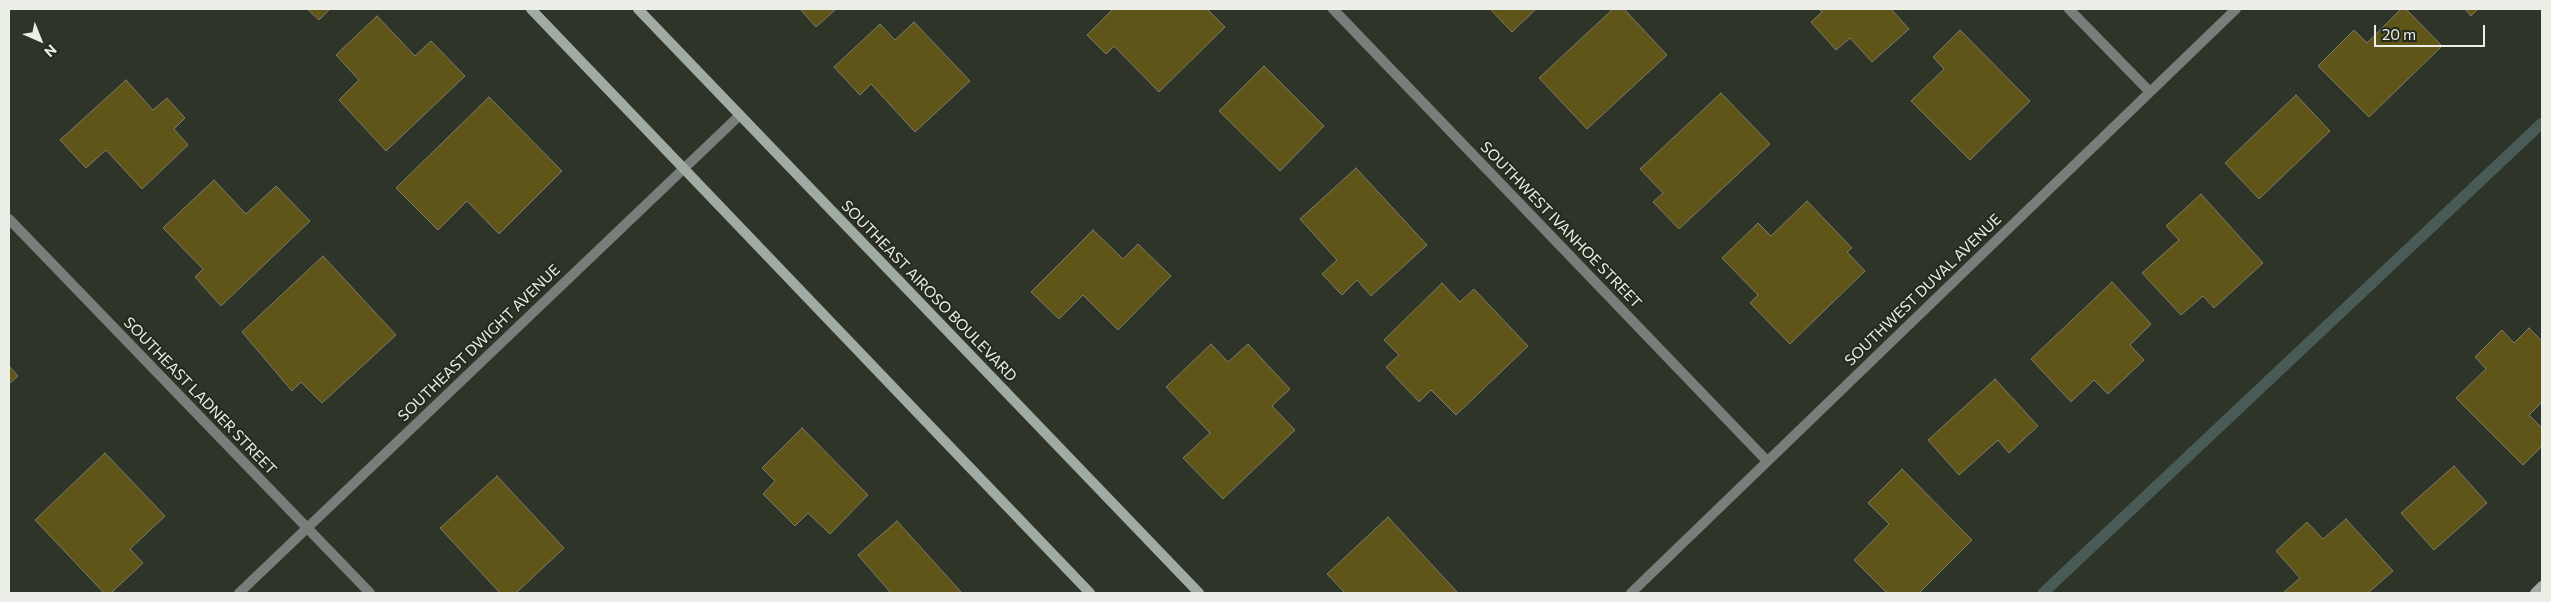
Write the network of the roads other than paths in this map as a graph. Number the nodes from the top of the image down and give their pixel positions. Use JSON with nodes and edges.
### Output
{"nodes":[{"id":1,"x":531,"y":9,"type":"edge"},
{"id":2,"x":638,"y":9,"type":"edge"},
{"id":3,"x":1333,"y":9,"type":"edge"},
{"id":4,"x":2069,"y":9,"type":"edge"},
{"id":5,"x":2236,"y":9,"type":"edge"},
{"id":6,"x":2150,"y":92,"type":"junction"},
{"id":7,"x":740,"y":115,"type":"junction"},
{"id":8,"x":684,"y":168,"type":"junction"},
{"id":9,"x":9,"y":219,"type":"edge"},
{"id":10,"x":1767,"y":461,"type":"junction"},
{"id":11,"x":307,"y":528,"type":"junction"},
{"id":12,"x":2542,"y":586,"type":"edge"},
{"id":13,"x":239,"y":593,"type":"edge"},
{"id":14,"x":370,"y":593,"type":"edge"},
{"id":15,"x":1090,"y":593,"type":"edge"},
{"id":16,"x":1199,"y":593,"type":"edge"},
{"id":17,"x":1631,"y":593,"type":"edge"},
{"id":18,"x":2535,"y":593,"type":"edge"}],
"edges":[{"from":1,"to":8,"type":"main road"},
{"from":2,"to":7,"type":"main road","name":"SOUTHEAST AIROSO BOULEVARD"},
{"from":3,"to":10,"type":"street","name":"SOUTHWEST IVANHOE STREET"},
{"from":4,"to":6,"type":"street"},
{"from":5,"to":6,"type":"street","name":"SOUTHWEST DUVAL AVENUE"},
{"from":6,"to":10,"type":"street","name":"SOUTHWEST DUVAL AVENUE"},
{"from":7,"to":8,"type":"street","name":"SOUTHEAST DWIGHT AVENUE"},
{"from":7,"to":16,"type":"main road","name":"SOUTHEAST AIROSO BOULEVARD"},
{"from":8,"to":11,"type":"street","name":"SOUTHEAST DWIGHT AVENUE"},
{"from":8,"to":15,"type":"main road"},
{"from":9,"to":11,"type":"street","name":"SOUTHEAST LADNER STREET"},
{"from":10,"to":17,"type":"street","name":"SOUTHWEST DUVAL AVENUE"},
{"from":11,"to":13,"type":"street","name":"SOUTHEAST DWIGHT AVENUE"},
{"from":11,"to":14,"type":"street","name":"SOUTHEAST LADNER STREET"},
{"from":12,"to":18,"type":"main road"}]}
